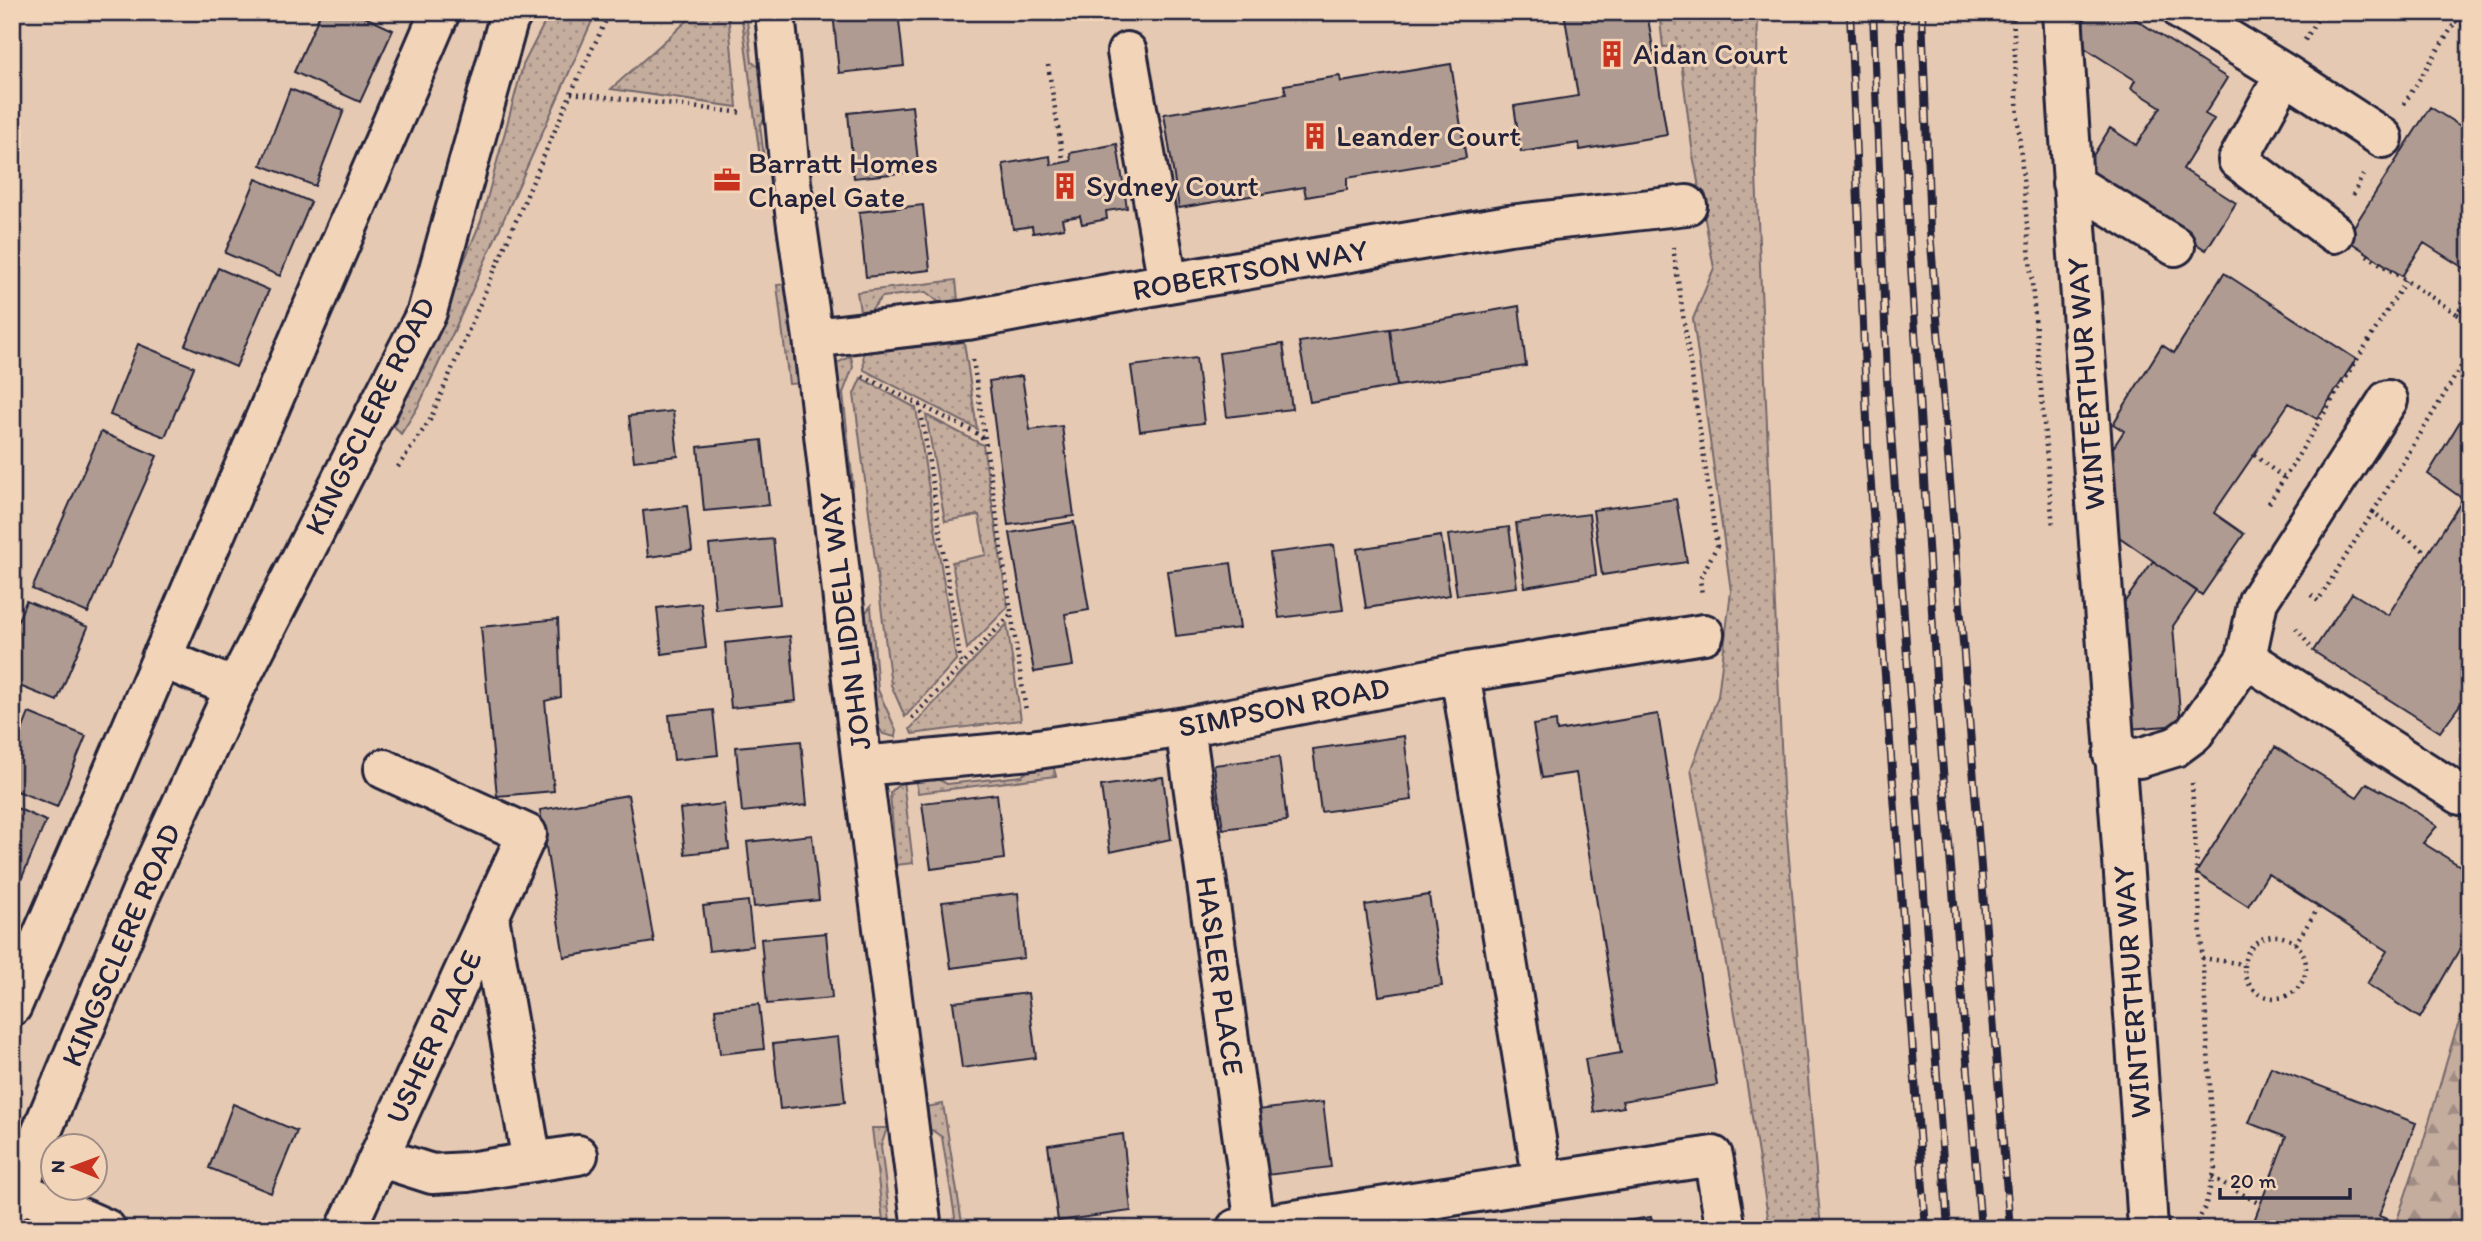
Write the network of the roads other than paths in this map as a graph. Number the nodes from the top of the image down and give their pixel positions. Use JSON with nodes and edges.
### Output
{"nodes":[{"id":1,"x":440,"y":12,"type":"edge"},
{"id":2,"x":513,"y":12,"type":"edge"},
{"id":3,"x":775,"y":12,"type":"edge"},
{"id":4,"x":2062,"y":12,"type":"edge"},
{"id":5,"x":2183,"y":12,"type":"edge"},
{"id":6,"x":1127,"y":52,"type":"dead end"},
{"id":7,"x":2285,"y":74,"type":"junction"},
{"id":8,"x":2382,"y":138,"type":"road end"},
{"id":9,"x":2072,"y":183,"type":"junction"},
{"id":10,"x":1677,"y":206,"type":"road end"},
{"id":11,"x":2333,"y":233,"type":"road end"},
{"id":12,"x":2175,"y":246,"type":"dead end"},
{"id":13,"x":1168,"y":283,"type":"junction"},
{"id":14,"x":813,"y":338,"type":"junction"},
{"id":15,"x":2388,"y":400,"type":"dead end"},
{"id":16,"x":1704,"y":634,"type":"road end"},
{"id":17,"x":161,"y":658,"type":"junction"},
{"id":18,"x":2246,"y":658,"type":"junction"},
{"id":19,"x":1460,"y":673,"type":"junction"},
{"id":20,"x":235,"y":688,"type":"junction"},
{"id":21,"x":1185,"y":727,"type":"junction"},
{"id":22,"x":2113,"y":755,"type":"junction"},
{"id":23,"x":862,"y":765,"type":"junction"},
{"id":24,"x":384,"y":769,"type":"dead end"},
{"id":25,"x":2461,"y":795,"type":"dead end"},
{"id":26,"x":489,"y":916,"type":"junction"},
{"id":27,"x":12,"y":1006,"type":"edge"},
{"id":28,"x":578,"y":1155,"type":"dead end"},
{"id":29,"x":379,"y":1157,"type":"junction"},
{"id":30,"x":532,"y":1162,"type":"junction"},
{"id":31,"x":1543,"y":1182,"type":"junction"},
{"id":32,"x":15,"y":1196,"type":"edge"},
{"id":33,"x":1429,"y":1214,"type":"edge"},
{"id":34,"x":1245,"y":1227,"type":"edge"},
{"id":35,"x":106,"y":1229,"type":"edge"},
{"id":36,"x":346,"y":1229,"type":"edge"},
{"id":37,"x":922,"y":1229,"type":"edge"},
{"id":38,"x":1726,"y":1229,"type":"edge"},
{"id":39,"x":2148,"y":1229,"type":"edge"}],
"edges":[{"from":1,"to":17,"type":"street"},
{"from":2,"to":20,"type":"street","name":"KINGSCLERE ROAD"},
{"from":3,"to":14,"type":"street","name":"JOHN LIDDELL WAY"},
{"from":4,"to":9,"type":"street","name":"WINTERTHUR WAY"},
{"from":5,"to":7,"type":"street"},
{"from":6,"to":13,"type":"street"},
{"from":7,"to":8,"type":"street"},
{"from":7,"to":11,"type":"street"},
{"from":9,"to":12,"type":"street"},
{"from":9,"to":22,"type":"street","name":"WINTERTHUR WAY"},
{"from":10,"to":13,"type":"street","name":"ROBERTSON WAY"},
{"from":13,"to":14,"type":"street","name":"ROBERTSON WAY"},
{"from":14,"to":23,"type":"street","name":"JOHN LIDDELL WAY"},
{"from":15,"to":18,"type":"street"},
{"from":16,"to":19,"type":"street","name":"SIMPSON ROAD"},
{"from":17,"to":20,"type":"street"},
{"from":17,"to":27,"type":"street"},
{"from":18,"to":22,"type":"street"},
{"from":18,"to":25,"type":"street"},
{"from":19,"to":21,"type":"street","name":"SIMPSON ROAD"},
{"from":19,"to":31,"type":"street"},
{"from":20,"to":32,"type":"street","name":"KINGSCLERE ROAD"},
{"from":21,"to":23,"type":"street","name":"SIMPSON ROAD"},
{"from":21,"to":34,"type":"street","name":"HASLER PLACE"},
{"from":22,"to":39,"type":"street","name":"WINTERTHUR WAY"},
{"from":23,"to":37,"type":"street","name":"JOHN LIDDELL WAY"},
{"from":24,"to":26,"type":"street","name":"USHER PLACE"},
{"from":26,"to":29,"type":"street","name":"USHER PLACE"},
{"from":26,"to":30,"type":"street","name":"USHER PLACE"},
{"from":28,"to":30,"type":"street","name":"USHER PLACE"},
{"from":29,"to":30,"type":"street","name":"USHER PLACE"},
{"from":29,"to":36,"type":"street","name":"USHER PLACE"},
{"from":31,"to":33,"type":"street"},
{"from":31,"to":38,"type":"street"},
{"from":32,"to":35,"type":"street"},
{"from":33,"to":34,"type":"street"}]}
